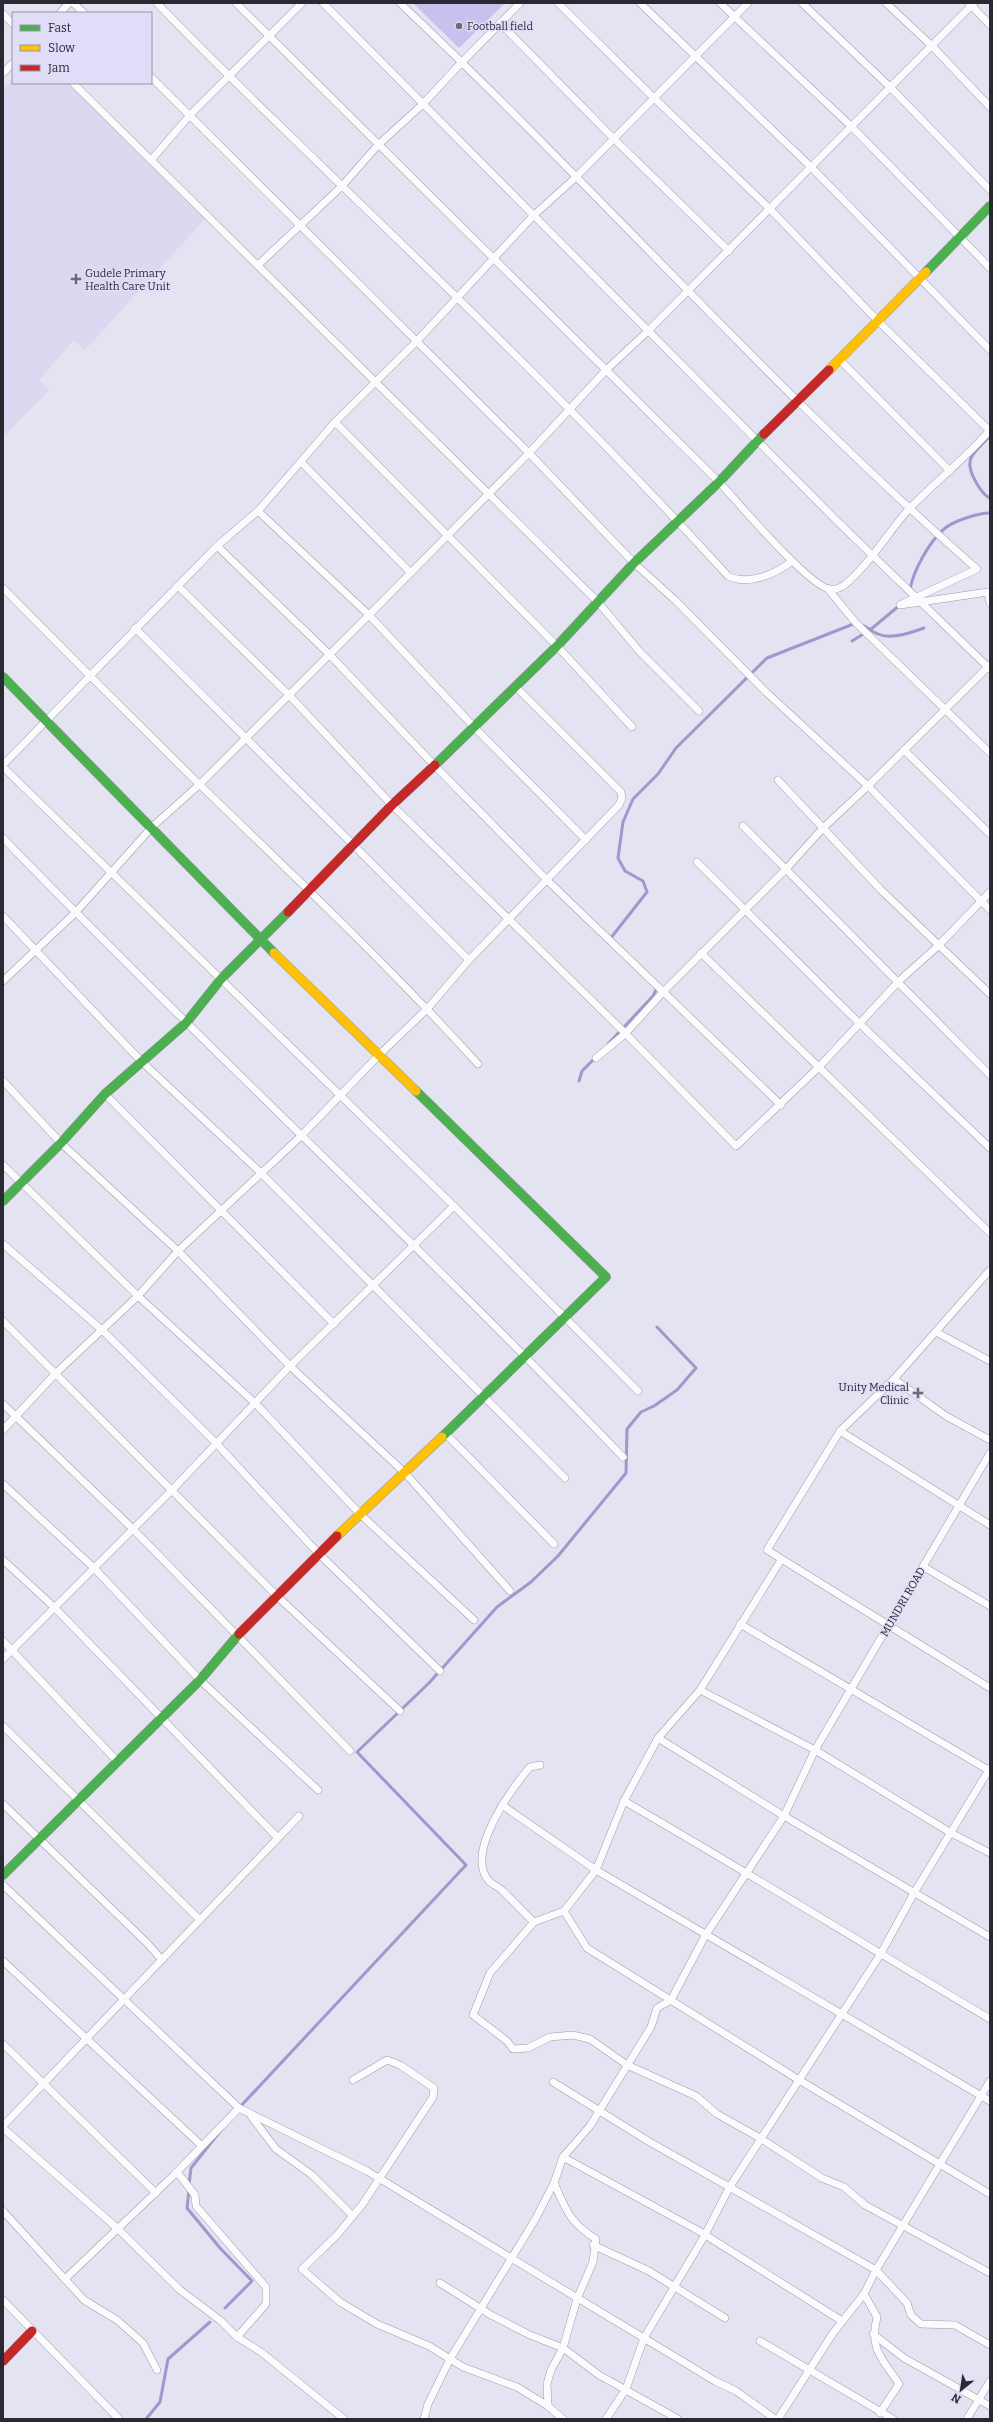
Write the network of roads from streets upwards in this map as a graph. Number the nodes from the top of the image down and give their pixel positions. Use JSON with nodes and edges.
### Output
{"nodes":[{"id":1,"x":69,"y":3,"type":"edge"},
{"id":2,"x":73,"y":3,"type":"edge"},
{"id":3,"x":157,"y":3,"type":"edge"},
{"id":4,"x":236,"y":3,"type":"edge"},
{"id":5,"x":302,"y":3,"type":"edge"},
{"id":6,"x":323,"y":3,"type":"edge"},
{"id":7,"x":400,"y":3,"type":"edge"},
{"id":8,"x":520,"y":3,"type":"edge"},
{"id":9,"x":558,"y":3,"type":"edge"},
{"id":10,"x":640,"y":3,"type":"edge"},
{"id":11,"x":720,"y":3,"type":"edge"},
{"id":12,"x":748,"y":3,"type":"edge"},
{"id":13,"x":802,"y":3,"type":"edge"},
{"id":14,"x":886,"y":3,"type":"edge"},
{"id":15,"x":972,"y":4,"type":"edge"},
{"id":16,"x":61,"y":12,"type":"edge"},
{"id":17,"x":83,"y":12,"type":"edge"},
{"id":18,"x":3,"y":14,"type":"edge"},
{"id":19,"x":734,"y":17,"type":"junction"},
{"id":20,"x":12,"y":23,"type":"edge"},
{"id":21,"x":500,"y":23,"type":"junction"},
{"id":22,"x":990,"y":25,"type":"edge"},
{"id":23,"x":268,"y":35,"type":"junction"},
{"id":24,"x":932,"y":46,"type":"junction"},
{"id":25,"x":694,"y":57,"type":"junction"},
{"id":26,"x":462,"y":62,"type":"junction"},
{"id":27,"x":12,"y":64,"type":"edge"},
{"id":28,"x":3,"y":73,"type":"edge"},
{"id":29,"x":152,"y":78,"type":"edge"},
{"id":30,"x":228,"y":78,"type":"junction"},
{"id":31,"x":74,"y":84,"type":"edge"},
{"id":32,"x":891,"y":88,"type":"junction"},
{"id":33,"x":653,"y":98,"type":"junction"},
{"id":34,"x":422,"y":105,"type":"junction"},
{"id":35,"x":990,"y":107,"type":"edge"},
{"id":36,"x":190,"y":115,"type":"junction"},
{"id":37,"x":852,"y":127,"type":"junction"},
{"id":38,"x":614,"y":139,"type":"junction"},
{"id":39,"x":378,"y":145,"type":"junction"},
{"id":40,"x":152,"y":159,"type":"junction"},
{"id":41,"x":811,"y":168,"type":"junction"},
{"id":42,"x":575,"y":178,"type":"junction"},
{"id":43,"x":342,"y":186,"type":"junction"},
{"id":44,"x":990,"y":190,"type":"edge"},
{"id":45,"x":990,"y":206,"type":"edge"},
{"id":46,"x":770,"y":209,"type":"junction"},
{"id":47,"x":533,"y":216,"type":"junction"},
{"id":48,"x":301,"y":226,"type":"junction"},
{"id":49,"x":960,"y":238,"type":"junction"},
{"id":50,"x":729,"y":251,"type":"junction"},
{"id":51,"x":493,"y":258,"type":"junction"},
{"id":52,"x":258,"y":265,"type":"junction"},
{"id":53,"x":990,"y":268,"type":"edge"},
{"id":54,"x":920,"y":278,"type":"junction"},
{"id":55,"x":689,"y":290,"type":"junction"},
{"id":56,"x":457,"y":298,"type":"junction"},
{"id":57,"x":878,"y":321,"type":"junction"},
{"id":58,"x":648,"y":331,"type":"junction"},
{"id":59,"x":416,"y":342,"type":"junction"},
{"id":60,"x":990,"y":350,"type":"edge"},
{"id":61,"x":839,"y":359,"type":"junction"},
{"id":62,"x":606,"y":370,"type":"junction"},
{"id":63,"x":374,"y":382,"type":"junction"},
{"id":64,"x":797,"y":401,"type":"junction"},
{"id":65,"x":570,"y":410,"type":"junction"},
{"id":66,"x":335,"y":422,"type":"junction"},
{"id":67,"x":990,"y":430,"type":"edge"},
{"id":68,"x":758,"y":440,"type":"junction"},
{"id":69,"x":529,"y":453,"type":"junction"},
{"id":70,"x":301,"y":462,"type":"junction"},
{"id":71,"x":950,"y":471,"type":"junction"},
{"id":72,"x":719,"y":482,"type":"junction"},
{"id":73,"x":487,"y":494,"type":"junction"},
{"id":74,"x":909,"y":509,"type":"junction"},
{"id":75,"x":258,"y":511,"type":"junction"},
{"id":76,"x":679,"y":522,"type":"junction"},
{"id":77,"x":446,"y":536,"type":"junction"},
{"id":78,"x":217,"y":546,"type":"junction"},
{"id":79,"x":874,"y":556,"type":"junction"},
{"id":80,"x":792,"y":561,"type":"junction"},
{"id":81,"x":634,"y":563,"type":"junction"},
{"id":82,"x":410,"y":572,"type":"junction"},
{"id":83,"x":178,"y":586,"type":"junction"},
{"id":84,"x":3,"y":588,"type":"edge"},
{"id":85,"x":828,"y":589,"type":"junction"},
{"id":86,"x":597,"y":602,"type":"junction"},
{"id":87,"x":990,"y":603,"type":"edge"},
{"id":88,"x":368,"y":614,"type":"junction"},
{"id":89,"x":135,"y":628,"type":"junction"},
{"id":90,"x":557,"y":646,"type":"junction"},
{"id":91,"x":328,"y":653,"type":"junction"},
{"id":92,"x":989,"y":667,"type":"edge"},
{"id":93,"x":90,"y":675,"type":"junction"},
{"id":94,"x":3,"y":677,"type":"edge"},
{"id":95,"x":516,"y":687,"type":"junction"},
{"id":96,"x":288,"y":694,"type":"junction"},
{"id":97,"x":699,"y":711,"type":"dead end"},
{"id":98,"x":945,"y":711,"type":"junction"},
{"id":99,"x":44,"y":721,"type":"junction"},
{"id":100,"x":632,"y":727,"type":"dead end"},
{"id":101,"x":475,"y":728,"type":"junction"},
{"id":102,"x":245,"y":736,"type":"junction"},
{"id":103,"x":904,"y":750,"type":"junction"},
{"id":104,"x":990,"y":753,"type":"edge"},
{"id":105,"x":3,"y":766,"type":"edge"},
{"id":106,"x":435,"y":766,"type":"junction"},
{"id":107,"x":778,"y":780,"type":"dead end"},
{"id":108,"x":200,"y":784,"type":"junction"},
{"id":109,"x":868,"y":786,"type":"junction"},
{"id":110,"x":392,"y":805,"type":"junction"},
{"id":111,"x":743,"y":826,"type":"dead end"},
{"id":112,"x":152,"y":827,"type":"junction"},
{"id":113,"x":823,"y":828,"type":"junction"},
{"id":114,"x":990,"y":834,"type":"edge"},
{"id":115,"x":3,"y":838,"type":"edge"},
{"id":116,"x":586,"y":840,"type":"junction"},
{"id":117,"x":353,"y":845,"type":"junction"},
{"id":118,"x":697,"y":862,"type":"dead end"},
{"id":119,"x":786,"y":869,"type":"junction"},
{"id":120,"x":113,"y":872,"type":"junction"},
{"id":121,"x":548,"y":881,"type":"junction"},
{"id":122,"x":311,"y":890,"type":"junction"},
{"id":123,"x":990,"y":892,"type":"edge"},
{"id":124,"x":981,"y":901,"type":"junction"},
{"id":125,"x":745,"y":910,"type":"junction"},
{"id":126,"x":990,"y":910,"type":"edge"},
{"id":127,"x":75,"y":913,"type":"junction"},
{"id":128,"x":3,"y":916,"type":"edge"},
{"id":129,"x":508,"y":920,"type":"junction"},
{"id":130,"x":260,"y":939,"type":"junction"},
{"id":131,"x":938,"y":946,"type":"junction"},
{"id":132,"x":35,"y":949,"type":"junction"},
{"id":133,"x":701,"y":953,"type":"junction"},
{"id":134,"x":469,"y":960,"type":"junction"},
{"id":135,"x":220,"y":980,"type":"junction"},
{"id":136,"x":3,"y":981,"type":"edge"},
{"id":137,"x":899,"y":981,"type":"junction"},
{"id":138,"x":664,"y":991,"type":"junction"},
{"id":139,"x":990,"y":994,"type":"edge"},
{"id":140,"x":428,"y":1008,"type":"junction"},
{"id":141,"x":858,"y":1022,"type":"junction"},
{"id":142,"x":186,"y":1023,"type":"junction"},
{"id":143,"x":625,"y":1034,"type":"junction"},
{"id":144,"x":379,"y":1055,"type":"junction"},
{"id":145,"x":596,"y":1058,"type":"dead end"},
{"id":146,"x":141,"y":1061,"type":"junction"},
{"id":147,"x":478,"y":1064,"type":"dead end"},
{"id":148,"x":819,"y":1067,"type":"junction"},
{"id":149,"x":990,"y":1075,"type":"edge"},
{"id":150,"x":3,"y":1081,"type":"edge"},
{"id":151,"x":105,"y":1094,"type":"junction"},
{"id":152,"x":340,"y":1095,"type":"junction"},
{"id":153,"x":781,"y":1105,"type":"junction"},
{"id":154,"x":301,"y":1136,"type":"junction"},
{"id":155,"x":61,"y":1144,"type":"junction"},
{"id":156,"x":990,"y":1148,"type":"edge"},
{"id":157,"x":3,"y":1165,"type":"edge"},
{"id":158,"x":260,"y":1172,"type":"junction"},
{"id":159,"x":22,"y":1184,"type":"junction"},
{"id":160,"x":3,"y":1201,"type":"edge"},
{"id":161,"x":454,"y":1206,"type":"junction"},
{"id":162,"x":221,"y":1211,"type":"junction"},
{"id":163,"x":990,"y":1233,"type":"edge"},
{"id":164,"x":3,"y":1244,"type":"edge"},
{"id":165,"x":414,"y":1247,"type":"junction"},
{"id":166,"x":178,"y":1251,"type":"junction"},
{"id":167,"x":990,"y":1271,"type":"edge"},
{"id":168,"x":374,"y":1285,"type":"junction"},
{"id":169,"x":138,"y":1296,"type":"junction"},
{"id":170,"x":565,"y":1315,"type":"junction"},
{"id":171,"x":3,"y":1322,"type":"edge"},
{"id":172,"x":334,"y":1324,"type":"junction"},
{"id":173,"x":102,"y":1330,"type":"junction"},
{"id":174,"x":936,"y":1332,"type":"junction"},
{"id":175,"x":526,"y":1356,"type":"junction"},
{"id":176,"x":990,"y":1361,"type":"edge"},
{"id":177,"x":290,"y":1366,"type":"junction"},
{"id":178,"x":56,"y":1373,"type":"junction"},
{"id":179,"x":894,"y":1379,"type":"junction"},
{"id":180,"x":638,"y":1391,"type":"dead end"},
{"id":181,"x":482,"y":1396,"type":"junction"},
{"id":182,"x":255,"y":1403,"type":"junction"},
{"id":183,"x":3,"y":1404,"type":"edge"},
{"id":184,"x":16,"y":1417,"type":"junction"},
{"id":185,"x":3,"y":1430,"type":"edge"},
{"id":186,"x":840,"y":1431,"type":"junction"},
{"id":187,"x":445,"y":1433,"type":"junction"},
{"id":188,"x":990,"y":1440,"type":"edge"},
{"id":189,"x":216,"y":1443,"type":"junction"},
{"id":190,"x":990,"y":1453,"type":"edge"},
{"id":191,"x":623,"y":1457,"type":"dead end"},
{"id":192,"x":405,"y":1473,"type":"junction"},
{"id":193,"x":565,"y":1478,"type":"dead end"},
{"id":194,"x":3,"y":1484,"type":"edge"},
{"id":195,"x":172,"y":1490,"type":"junction"},
{"id":196,"x":958,"y":1506,"type":"junction"},
{"id":197,"x":360,"y":1514,"type":"junction"},
{"id":198,"x":990,"y":1525,"type":"edge"},
{"id":199,"x":132,"y":1528,"type":"junction"},
{"id":200,"x":554,"y":1544,"type":"dead end"},
{"id":201,"x":318,"y":1553,"type":"junction"},
{"id":202,"x":3,"y":1560,"type":"edge"},
{"id":203,"x":782,"y":1560,"type":"junction"},
{"id":204,"x":93,"y":1567,"type":"junction"},
{"id":205,"x":924,"y":1567,"type":"junction"},
{"id":206,"x":510,"y":1591,"type":"dead end"},
{"id":207,"x":277,"y":1596,"type":"junction"},
{"id":208,"x":990,"y":1606,"type":"edge"},
{"id":209,"x":54,"y":1607,"type":"junction"},
{"id":210,"x":474,"y":1620,"type":"dead end"},
{"id":211,"x":740,"y":1624,"type":"junction"},
{"id":212,"x":890,"y":1625,"type":"junction"},
{"id":213,"x":238,"y":1636,"type":"junction"},
{"id":214,"x":3,"y":1641,"type":"edge"},
{"id":215,"x":12,"y":1649,"type":"junction"},
{"id":216,"x":3,"y":1659,"type":"edge"},
{"id":217,"x":440,"y":1671,"type":"dead end"},
{"id":218,"x":200,"y":1680,"type":"junction"},
{"id":219,"x":990,"y":1688,"type":"edge"},
{"id":220,"x":851,"y":1689,"type":"junction"},
{"id":221,"x":700,"y":1690,"type":"junction"},
{"id":222,"x":400,"y":1711,"type":"dead end"},
{"id":223,"x":160,"y":1719,"type":"junction"},
{"id":224,"x":3,"y":1726,"type":"edge"},
{"id":225,"x":658,"y":1738,"type":"junction"},
{"id":226,"x":815,"y":1750,"type":"junction"},
{"id":227,"x":350,"y":1751,"type":"dead end"},
{"id":228,"x":117,"y":1761,"type":"junction"},
{"id":229,"x":540,"y":1765,"type":"dead end"},
{"id":230,"x":990,"y":1770,"type":"edge"},
{"id":231,"x":318,"y":1790,"type":"dead end"},
{"id":232,"x":78,"y":1801,"type":"junction"},
{"id":233,"x":624,"y":1801,"type":"junction"},
{"id":234,"x":3,"y":1804,"type":"edge"},
{"id":235,"x":502,"y":1805,"type":"junction"},
{"id":236,"x":299,"y":1816,"type":"dead end"},
{"id":237,"x":784,"y":1816,"type":"junction"},
{"id":238,"x":951,"y":1833,"type":"junction"},
{"id":239,"x":276,"y":1836,"type":"dead end"},
{"id":240,"x":40,"y":1840,"type":"junction"},
{"id":241,"x":990,"y":1853,"type":"edge"},
{"id":242,"x":596,"y":1870,"type":"junction"},
{"id":243,"x":748,"y":1872,"type":"junction"},
{"id":244,"x":3,"y":1876,"type":"edge"},
{"id":245,"x":3,"y":1885,"type":"edge"},
{"id":246,"x":914,"y":1893,"type":"junction"},
{"id":247,"x":564,"y":1911,"type":"junction"},
{"id":248,"x":200,"y":1920,"type":"junction"},
{"id":249,"x":534,"y":1922,"type":"junction"},
{"id":250,"x":706,"y":1936,"type":"junction"},
{"id":251,"x":990,"y":1937,"type":"edge"},
{"id":252,"x":880,"y":1954,"type":"junction"},
{"id":253,"x":162,"y":1960,"type":"junction"},
{"id":254,"x":3,"y":1961,"type":"edge"},
{"id":255,"x":125,"y":1999,"type":"junction"},
{"id":256,"x":671,"y":2000,"type":"junction"},
{"id":257,"x":843,"y":2013,"type":"junction"},
{"id":258,"x":990,"y":2019,"type":"edge"},
{"id":259,"x":87,"y":2039,"type":"junction"},
{"id":260,"x":3,"y":2044,"type":"edge"},
{"id":261,"x":627,"y":2065,"type":"junction"},
{"id":262,"x":353,"y":2080,"type":"dead end"},
{"id":263,"x":799,"y":2080,"type":"junction"},
{"id":264,"x":990,"y":2081,"type":"edge"},
{"id":265,"x":553,"y":2082,"type":"dead end"},
{"id":266,"x":43,"y":2084,"type":"junction"},
{"id":267,"x":982,"y":2097,"type":"junction"},
{"id":268,"x":990,"y":2101,"type":"edge"},
{"id":269,"x":239,"y":2108,"type":"junction"},
{"id":270,"x":599,"y":2110,"type":"junction"},
{"id":271,"x":249,"y":2114,"type":"junction"},
{"id":272,"x":3,"y":2127,"type":"edge"},
{"id":273,"x":760,"y":2138,"type":"junction"},
{"id":274,"x":201,"y":2145,"type":"junction"},
{"id":275,"x":563,"y":2157,"type":"junction"},
{"id":276,"x":940,"y":2164,"type":"junction"},
{"id":277,"x":177,"y":2172,"type":"junction"},
{"id":278,"x":380,"y":2179,"type":"junction"},
{"id":279,"x":554,"y":2184,"type":"junction"},
{"id":280,"x":729,"y":2188,"type":"junction"},
{"id":281,"x":156,"y":2193,"type":"junction"},
{"id":282,"x":990,"y":2194,"type":"edge"},
{"id":283,"x":3,"y":2211,"type":"edge"},
{"id":284,"x":353,"y":2216,"type":"junction"},
{"id":285,"x":903,"y":2225,"type":"junction"},
{"id":286,"x":117,"y":2228,"type":"junction"},
{"id":287,"x":705,"y":2235,"type":"junction"},
{"id":288,"x":593,"y":2245,"type":"junction"},
{"id":289,"x":512,"y":2258,"type":"junction"},
{"id":290,"x":876,"y":2270,"type":"junction"},
{"id":291,"x":990,"y":2273,"type":"edge"},
{"id":292,"x":65,"y":2279,"type":"junction"},
{"id":293,"x":440,"y":2283,"type":"dead end"},
{"id":294,"x":675,"y":2288,"type":"junction"},
{"id":295,"x":864,"y":2294,"type":"junction"},
{"id":296,"x":577,"y":2299,"type":"junction"},
{"id":297,"x":3,"y":2300,"type":"edge"},
{"id":298,"x":481,"y":2308,"type":"junction"},
{"id":299,"x":725,"y":2318,"type":"dead end"},
{"id":300,"x":842,"y":2321,"type":"junction"},
{"id":301,"x":32,"y":2331,"type":"junction"},
{"id":302,"x":873,"y":2334,"type":"junction"},
{"id":303,"x":237,"y":2337,"type":"junction"},
{"id":304,"x":644,"y":2338,"type":"junction"},
{"id":305,"x":760,"y":2341,"type":"dead end"},
{"id":306,"x":990,"y":2345,"type":"edge"},
{"id":307,"x":563,"y":2348,"type":"junction"},
{"id":308,"x":450,"y":2359,"type":"junction"},
{"id":309,"x":3,"y":2361,"type":"edge"},
{"id":310,"x":810,"y":2369,"type":"junction"},
{"id":311,"x":158,"y":2370,"type":"dead end"},
{"id":312,"x":990,"y":2381,"type":"edge"},
{"id":313,"x":626,"y":2389,"type":"junction"},
{"id":314,"x":979,"y":2400,"type":"junction"},
{"id":315,"x":548,"y":2406,"type":"junction"},
{"id":316,"x":990,"y":2406,"type":"edge"},
{"id":317,"x":880,"y":2413,"type":"junction"},
{"id":318,"x":119,"y":2419,"type":"edge"},
{"id":319,"x":344,"y":2419,"type":"edge"},
{"id":320,"x":424,"y":2419,"type":"edge"},
{"id":321,"x":563,"y":2419,"type":"edge"},
{"id":322,"x":606,"y":2419,"type":"edge"},
{"id":323,"x":678,"y":2419,"type":"edge"},
{"id":324,"x":777,"y":2419,"type":"edge"},
{"id":325,"x":893,"y":2419,"type":"edge"},
{"id":326,"x":967,"y":2419,"type":"edge"}],
"edges":[{"from":1,"to":16,"type":"street"},
{"from":2,"to":17,"type":"street"},
{"from":3,"to":30,"type":"street"},
{"from":4,"to":23,"type":"street"},
{"from":5,"to":23,"type":"street"},
{"from":6,"to":34,"type":"street"},
{"from":7,"to":26,"type":"street"},
{"from":8,"to":21,"type":"street"},
{"from":9,"to":33,"type":"street"},
{"from":10,"to":25,"type":"street"},
{"from":11,"to":19,"type":"street"},
{"from":12,"to":19,"type":"street"},
{"from":13,"to":32,"type":"street"},
{"from":14,"to":24,"type":"street"},
{"from":15,"to":22,"type":"street"},
{"from":15,"to":24,"type":"street"},
{"from":18,"to":20,"type":"street"},
{"from":19,"to":25,"type":"street"},
{"from":19,"to":37,"type":"street"},
{"from":21,"to":26,"type":"street"},
{"from":21,"to":38,"type":"street"},
{"from":23,"to":30,"type":"street"},
{"from":23,"to":39,"type":"street"},
{"from":24,"to":32,"type":"street"},
{"from":24,"to":35,"type":"street"},
{"from":25,"to":33,"type":"street"},
{"from":25,"to":41,"type":"street"},
{"from":26,"to":34,"type":"street"},
{"from":26,"to":42,"type":"street"},
{"from":27,"to":28,"type":"street"},
{"from":29,"to":36,"type":"street"},
{"from":30,"to":36,"type":"street"},
{"from":30,"to":43,"type":"street"},
{"from":31,"to":40,"type":"street"},
{"from":32,"to":37,"type":"street"},
{"from":32,"to":44,"type":"street"},
{"from":33,"to":38,"type":"street"},
{"from":33,"to":46,"type":"street"},
{"from":34,"to":39,"type":"street"},
{"from":34,"to":47,"type":"street"},
{"from":36,"to":40,"type":"street"},
{"from":36,"to":48,"type":"street"},
{"from":37,"to":41,"type":"street"},
{"from":37,"to":49,"type":"street"},
{"from":38,"to":42,"type":"street"},
{"from":38,"to":50,"type":"street"},
{"from":39,"to":43,"type":"street"},
{"from":39,"to":51,"type":"street"},
{"from":40,"to":52,"type":"street"},
{"from":41,"to":46,"type":"street"},
{"from":41,"to":54,"type":"street"},
{"from":42,"to":47,"type":"street"},
{"from":42,"to":55,"type":"street"},
{"from":43,"to":48,"type":"street"},
{"from":43,"to":56,"type":"street"},
{"from":45,"to":49,"type":"street"},
{"from":46,"to":50,"type":"street"},
{"from":46,"to":57,"type":"street"},
{"from":47,"to":51,"type":"street"},
{"from":47,"to":58,"type":"street"},
{"from":48,"to":52,"type":"street"},
{"from":48,"to":59,"type":"street"},
{"from":49,"to":53,"type":"street"},
{"from":49,"to":54,"type":"street"},
{"from":50,"to":55,"type":"street"},
{"from":51,"to":56,"type":"street"},
{"from":51,"to":62,"type":"street"},
{"from":52,"to":63,"type":"street"},
{"from":54,"to":57,"type":"street"},
{"from":54,"to":60,"type":"street"},
{"from":55,"to":58,"type":"street"},
{"from":55,"to":64,"type":"street"},
{"from":56,"to":59,"type":"street"},
{"from":56,"to":65,"type":"street"},
{"from":57,"to":61,"type":"street"},
{"from":57,"to":67,"type":"street"},
{"from":58,"to":62,"type":"street"},
{"from":58,"to":68,"type":"street"},
{"from":59,"to":63,"type":"street"},
{"from":59,"to":69,"type":"street"},
{"from":61,"to":64,"type":"street"},
{"from":61,"to":71,"type":"street"},
{"from":62,"to":65,"type":"street"},
{"from":62,"to":72,"type":"street"},
{"from":63,"to":66,"type":"street"},
{"from":63,"to":73,"type":"street"},
{"from":64,"to":68,"type":"street"},
{"from":64,"to":74,"type":"street"},
{"from":65,"to":69,"type":"street"},
{"from":65,"to":76,"type":"street"},
{"from":66,"to":70,"type":"street"},
{"from":66,"to":77,"type":"street"},
{"from":67,"to":71,"type":"street"},
{"from":68,"to":72,"type":"street"},
{"from":68,"to":79,"type":"street"},
{"from":69,"to":73,"type":"street"},
{"from":69,"to":81,"type":"street"},
{"from":70,"to":75,"type":"street"},
{"from":70,"to":82,"type":"street"},
{"from":71,"to":74,"type":"street"},
{"from":72,"to":76,"type":"street"},
{"from":72,"to":80,"type":"street"},
{"from":73,"to":77,"type":"street"},
{"from":73,"to":86,"type":"street"},
{"from":74,"to":79,"type":"street"},
{"from":74,"to":87,"type":"street"},
{"from":75,"to":78,"type":"street"},
{"from":75,"to":88,"type":"street"},
{"from":76,"to":80,"type":"street"},
{"from":76,"to":81,"type":"street"},
{"from":77,"to":82,"type":"street"},
{"from":77,"to":90,"type":"street"},
{"from":78,"to":83,"type":"street"},
{"from":78,"to":91,"type":"street"},
{"from":79,"to":85,"type":"street"},
{"from":79,"to":92,"type":"street"},
{"from":80,"to":85,"type":"street"},
{"from":81,"to":86,"type":"street"},
{"from":81,"to":109,"type":"street"},
{"from":82,"to":88,"type":"street"},
{"from":83,"to":89,"type":"street"},
{"from":83,"to":96,"type":"street"},
{"from":84,"to":93,"type":"street"},
{"from":85,"to":98,"type":"street"},
{"from":86,"to":90,"type":"street"},
{"from":86,"to":97,"type":"street"},
{"from":88,"to":91,"type":"street"},
{"from":88,"to":101,"type":"street"},
{"from":89,"to":93,"type":"street"},
{"from":89,"to":102,"type":"street"},
{"from":90,"to":95,"type":"street"},
{"from":90,"to":100,"type":"street"},
{"from":91,"to":96,"type":"street"},
{"from":91,"to":106,"type":"street"},
{"from":92,"to":98,"type":"street"},
{"from":93,"to":99,"type":"street"},
{"from":93,"to":108,"type":"street"},
{"from":94,"to":99,"type":"street"},
{"from":95,"to":101,"type":"street"},
{"from":95,"to":116,"type":"street"},
{"from":96,"to":102,"type":"street"},
{"from":96,"to":110,"type":"street"},
{"from":98,"to":103,"type":"street"},
{"from":98,"to":104,"type":"street"},
{"from":99,"to":105,"type":"street"},
{"from":99,"to":112,"type":"street"},
{"from":101,"to":106,"type":"street"},
{"from":101,"to":116,"type":"street"},
{"from":102,"to":108,"type":"street"},
{"from":102,"to":117,"type":"street"},
{"from":103,"to":109,"type":"street"},
{"from":103,"to":114,"type":"street"},
{"from":105,"to":120,"type":"street"},
{"from":106,"to":110,"type":"street"},
{"from":106,"to":121,"type":"street"},
{"from":107,"to":113,"type":"street"},
{"from":108,"to":112,"type":"street"},
{"from":108,"to":122,"type":"street"},
{"from":109,"to":113,"type":"street"},
{"from":109,"to":124,"type":"street"},
{"from":110,"to":117,"type":"street"},
{"from":110,"to":129,"type":"street"},
{"from":111,"to":119,"type":"street"},
{"from":112,"to":120,"type":"street"},
{"from":112,"to":130,"type":"street"},
{"from":113,"to":119,"type":"street"},
{"from":113,"to":131,"type":"street"},
{"from":115,"to":127,"type":"street"},
{"from":116,"to":121,"type":"street"},
{"from":117,"to":122,"type":"street"},
{"from":117,"to":134,"type":"street"},
{"from":118,"to":125,"type":"street"},
{"from":119,"to":125,"type":"street"},
{"from":119,"to":137,"type":"street"},
{"from":120,"to":127,"type":"street"},
{"from":120,"to":135,"type":"street"},
{"from":121,"to":129,"type":"street"},
{"from":121,"to":138,"type":"street"},
{"from":122,"to":130,"type":"street"},
{"from":122,"to":140,"type":"street"},
{"from":123,"to":124,"type":"street"},
{"from":124,"to":126,"type":"street"},
{"from":124,"to":131,"type":"street"},
{"from":125,"to":133,"type":"street"},
{"from":125,"to":141,"type":"street"},
{"from":127,"to":132,"type":"street"},
{"from":127,"to":142,"type":"street"},
{"from":128,"to":132,"type":"street"},
{"from":129,"to":134,"type":"street"},
{"from":129,"to":143,"type":"street"},
{"from":130,"to":135,"type":"street"},
{"from":130,"to":144,"type":"street"},
{"from":131,"to":137,"type":"street"},
{"from":131,"to":139,"type":"street"},
{"from":132,"to":136,"type":"street"},
{"from":132,"to":146,"type":"street"},
{"from":133,"to":138,"type":"street"},
{"from":133,"to":148,"type":"street"},
{"from":134,"to":140,"type":"street"},
{"from":135,"to":142,"type":"street"},
{"from":135,"to":152,"type":"street"},
{"from":137,"to":141,"type":"street"},
{"from":137,"to":149,"type":"street"},
{"from":138,"to":143,"type":"street"},
{"from":138,"to":153,"type":"street"},
{"from":140,"to":144,"type":"street"},
{"from":140,"to":147,"type":"street"},
{"from":141,"to":148,"type":"street"},
{"from":141,"to":156,"type":"street"},
{"from":142,"to":146,"type":"street"},
{"from":142,"to":154,"type":"street"},
{"from":143,"to":145,"type":"street"},
{"from":143,"to":153,"type":"street"},
{"from":144,"to":152,"type":"street"},
{"from":144,"to":170,"type":"street"},
{"from":146,"to":151,"type":"street"},
{"from":146,"to":158,"type":"street"},
{"from":148,"to":153,"type":"street"},
{"from":148,"to":163,"type":"street"},
{"from":150,"to":155,"type":"street"},
{"from":151,"to":155,"type":"street"},
{"from":151,"to":162,"type":"street"},
{"from":152,"to":154,"type":"street"},
{"from":152,"to":161,"type":"street"},
{"from":154,"to":158,"type":"street"},
{"from":154,"to":165,"type":"street"},
{"from":155,"to":159,"type":"street"},
{"from":155,"to":166,"type":"street"},
{"from":157,"to":159,"type":"street"},
{"from":158,"to":162,"type":"street"},
{"from":158,"to":168,"type":"street"},
{"from":159,"to":160,"type":"street"},
{"from":159,"to":169,"type":"street"},
{"from":161,"to":165,"type":"street"},
{"from":161,"to":170,"type":"street"},
{"from":162,"to":166,"type":"street"},
{"from":162,"to":172,"type":"street"},
{"from":164,"to":173,"type":"street"},
{"from":165,"to":168,"type":"street"},
{"from":165,"to":175,"type":"street"},
{"from":166,"to":169,"type":"street"},
{"from":166,"to":177,"type":"street"},
{"from":167,"to":174,"type":"street"},
{"from":168,"to":172,"type":"street"},
{"from":168,"to":181,"type":"street"},
{"from":169,"to":173,"type":"street"},
{"from":169,"to":182,"type":"street"},
{"from":170,"to":175,"type":"street"},
{"from":170,"to":180,"type":"street"},
{"from":171,"to":178,"type":"street"},
{"from":172,"to":177,"type":"street"},
{"from":173,"to":178,"type":"street"},
{"from":173,"to":189,"type":"street"},
{"from":174,"to":176,"type":"street"},
{"from":174,"to":179,"type":"street"},
{"from":175,"to":181,"type":"street"},
{"from":175,"to":191,"type":"street"},
{"from":177,"to":182,"type":"street"},
{"from":177,"to":192,"type":"street"},
{"from":178,"to":184,"type":"street"},
{"from":178,"to":195,"type":"street"},
{"from":179,"to":186,"type":"street"},
{"from":179,"to":188,"type":"street"},
{"from":181,"to":187,"type":"street"},
{"from":181,"to":193,"type":"street"},
{"from":182,"to":189,"type":"street"},
{"from":182,"to":197,"type":"street"},
{"from":183,"to":184,"type":"street"},
{"from":184,"to":185,"type":"street"},
{"from":184,"to":199,"type":"street"},
{"from":186,"to":196,"type":"street"},
{"from":186,"to":203,"type":"street"},
{"from":187,"to":192,"type":"street"},
{"from":187,"to":200,"type":"street"},
{"from":189,"to":195,"type":"street"},
{"from":189,"to":201,"type":"street"},
{"from":190,"to":196,"type":"street","name":"MUNDRI ROAD"},
{"from":192,"to":197,"type":"street"},
{"from":192,"to":206,"type":"street"},
{"from":194,"to":204,"type":"street"},
{"from":195,"to":199,"type":"street"},
{"from":195,"to":207,"type":"street"},
{"from":196,"to":198,"type":"street"},
{"from":196,"to":205,"type":"street","name":"MUNDRI ROAD"},
{"from":197,"to":201,"type":"street"},
{"from":197,"to":210,"type":"street"},
{"from":199,"to":204,"type":"street"},
{"from":199,"to":213,"type":"street"},
{"from":201,"to":207,"type":"street"},
{"from":201,"to":217,"type":"street"},
{"from":202,"to":209,"type":"street"},
{"from":203,"to":211,"type":"street"},
{"from":203,"to":212,"type":"street"},
{"from":204,"to":209,"type":"street"},
{"from":204,"to":218,"type":"street"},
{"from":205,"to":208,"type":"street"},
{"from":205,"to":212,"type":"street","name":"MUNDRI ROAD"},
{"from":207,"to":213,"type":"street"},
{"from":207,"to":222,"type":"street"},
{"from":209,"to":215,"type":"street"},
{"from":209,"to":223,"type":"street"},
{"from":211,"to":220,"type":"street"},
{"from":211,"to":221,"type":"street"},
{"from":212,"to":219,"type":"street"},
{"from":212,"to":220,"type":"street","name":"MUNDRI ROAD"},
{"from":213,"to":218,"type":"street"},
{"from":213,"to":227,"type":"street"},
{"from":214,"to":215,"type":"street"},
{"from":215,"to":216,"type":"street"},
{"from":215,"to":228,"type":"street"},
{"from":218,"to":223,"type":"street"},
{"from":218,"to":231,"type":"street"},
{"from":220,"to":226,"type":"street","name":"MUNDRI ROAD"},
{"from":220,"to":230,"type":"street"},
{"from":221,"to":225,"type":"street"},
{"from":221,"to":226,"type":"street"},
{"from":223,"to":228,"type":"street"},
{"from":223,"to":239,"type":"street"},
{"from":224,"to":232,"type":"street"},
{"from":225,"to":233,"type":"street"},
{"from":225,"to":237,"type":"street"},
{"from":226,"to":237,"type":"street","name":"MUNDRI ROAD"},
{"from":226,"to":238,"type":"street"},
{"from":228,"to":232,"type":"street"},
{"from":229,"to":235,"type":"street"},
{"from":230,"to":238,"type":"street"},
{"from":232,"to":240,"type":"street"},
{"from":232,"to":248,"type":"street"},
{"from":233,"to":242,"type":"street"},
{"from":233,"to":243,"type":"street"},
{"from":234,"to":240,"type":"street"},
{"from":235,"to":242,"type":"street"},
{"from":235,"to":249,"type":"street"},
{"from":236,"to":248,"type":"street"},
{"from":237,"to":243,"type":"street","name":"MUNDRI ROAD"},
{"from":237,"to":246,"type":"street"},
{"from":238,"to":241,"type":"street"},
{"from":238,"to":246,"type":"street"},
{"from":240,"to":244,"type":"street"},
{"from":240,"to":253,"type":"street"},
{"from":242,"to":247,"type":"street"},
{"from":242,"to":250,"type":"street"},
{"from":243,"to":250,"type":"street","name":"MUNDRI ROAD"},
{"from":243,"to":252,"type":"street"},
{"from":245,"to":255,"type":"street"},
{"from":246,"to":251,"type":"street"},
{"from":246,"to":252,"type":"street"},
{"from":247,"to":249,"type":"street"},
{"from":247,"to":256,"type":"street"},
{"from":248,"to":253,"type":"street"},
{"from":249,"to":261,"type":"street"},
{"from":250,"to":256,"type":"street","name":"MUNDRI ROAD"},
{"from":250,"to":257,"type":"street"},
{"from":252,"to":257,"type":"street"},
{"from":252,"to":258,"type":"street"},
{"from":253,"to":255,"type":"street"},
{"from":254,"to":259,"type":"street"},
{"from":255,"to":259,"type":"street"},
{"from":255,"to":269,"type":"street"},
{"from":256,"to":261,"type":"street"},
{"from":256,"to":263,"type":"street"},
{"from":257,"to":263,"type":"street"},
{"from":257,"to":267,"type":"street"},
{"from":259,"to":266,"type":"street"},
{"from":259,"to":274,"type":"street"},
{"from":260,"to":266,"type":"street"},
{"from":261,"to":270,"type":"street"},
{"from":261,"to":273,"type":"street"},
{"from":262,"to":278,"type":"street"},
{"from":263,"to":273,"type":"street"},
{"from":263,"to":276,"type":"street"},
{"from":264,"to":267,"type":"street"},
{"from":265,"to":270,"type":"street"},
{"from":266,"to":272,"type":"street"},
{"from":266,"to":281,"type":"street"},
{"from":267,"to":268,"type":"street"},
{"from":267,"to":276,"type":"street"},
{"from":269,"to":271,"type":"street"},
{"from":269,"to":274,"type":"street"},
{"from":270,"to":275,"type":"street"},
{"from":270,"to":280,"type":"street"},
{"from":271,"to":278,"type":"street"},
{"from":271,"to":284,"type":"street"},
{"from":272,"to":286,"type":"street"},
{"from":273,"to":280,"type":"street"},
{"from":273,"to":285,"type":"street"},
{"from":274,"to":277,"type":"street"},
{"from":275,"to":279,"type":"street"},
{"from":275,"to":287,"type":"street"},
{"from":276,"to":282,"type":"street"},
{"from":276,"to":285,"type":"street"},
{"from":277,"to":281,"type":"street"},
{"from":277,"to":303,"type":"street"},
{"from":278,"to":284,"type":"street"},
{"from":278,"to":289,"type":"street"},
{"from":279,"to":288,"type":"street"},
{"from":279,"to":289,"type":"street"},
{"from":280,"to":287,"type":"street"},
{"from":280,"to":290,"type":"street"},
{"from":281,"to":286,"type":"street"},
{"from":283,"to":292,"type":"street"},
{"from":284,"to":308,"type":"street"},
{"from":285,"to":290,"type":"street"},
{"from":285,"to":291,"type":"street"},
{"from":286,"to":292,"type":"street"},
{"from":286,"to":303,"type":"street"},
{"from":287,"to":294,"type":"street"},
{"from":287,"to":300,"type":"street"},
{"from":288,"to":294,"type":"street"},
{"from":288,"to":296,"type":"street"},
{"from":289,"to":296,"type":"street"},
{"from":289,"to":298,"type":"street"},
{"from":290,"to":295,"type":"street"},
{"from":290,"to":306,"type":"street"},
{"from":292,"to":311,"type":"street"},
{"from":293,"to":298,"type":"street"},
{"from":294,"to":299,"type":"street"},
{"from":294,"to":304,"type":"street"},
{"from":295,"to":300,"type":"street"},
{"from":295,"to":302,"type":"street"},
{"from":296,"to":304,"type":"street"},
{"from":296,"to":307,"type":"street"},
{"from":297,"to":301,"type":"street"},
{"from":298,"to":307,"type":"street"},
{"from":298,"to":308,"type":"street"},
{"from":300,"to":310,"type":"street"},
{"from":301,"to":309,"type":"street"},
{"from":301,"to":318,"type":"street"},
{"from":302,"to":314,"type":"street"},
{"from":302,"to":317,"type":"street"},
{"from":303,"to":319,"type":"street"},
{"from":304,"to":313,"type":"street"},
{"from":304,"to":324,"type":"street"},
{"from":305,"to":310,"type":"street"},
{"from":307,"to":313,"type":"street"},
{"from":307,"to":315,"type":"street"},
{"from":308,"to":315,"type":"street"},
{"from":308,"to":320,"type":"street"},
{"from":310,"to":317,"type":"street"},
{"from":310,"to":324,"type":"street"},
{"from":312,"to":314,"type":"street"},
{"from":313,"to":322,"type":"street"},
{"from":313,"to":323,"type":"street"},
{"from":314,"to":316,"type":"street"},
{"from":314,"to":326,"type":"street"},
{"from":315,"to":321,"type":"street"},
{"from":317,"to":325,"type":"street"}]}
